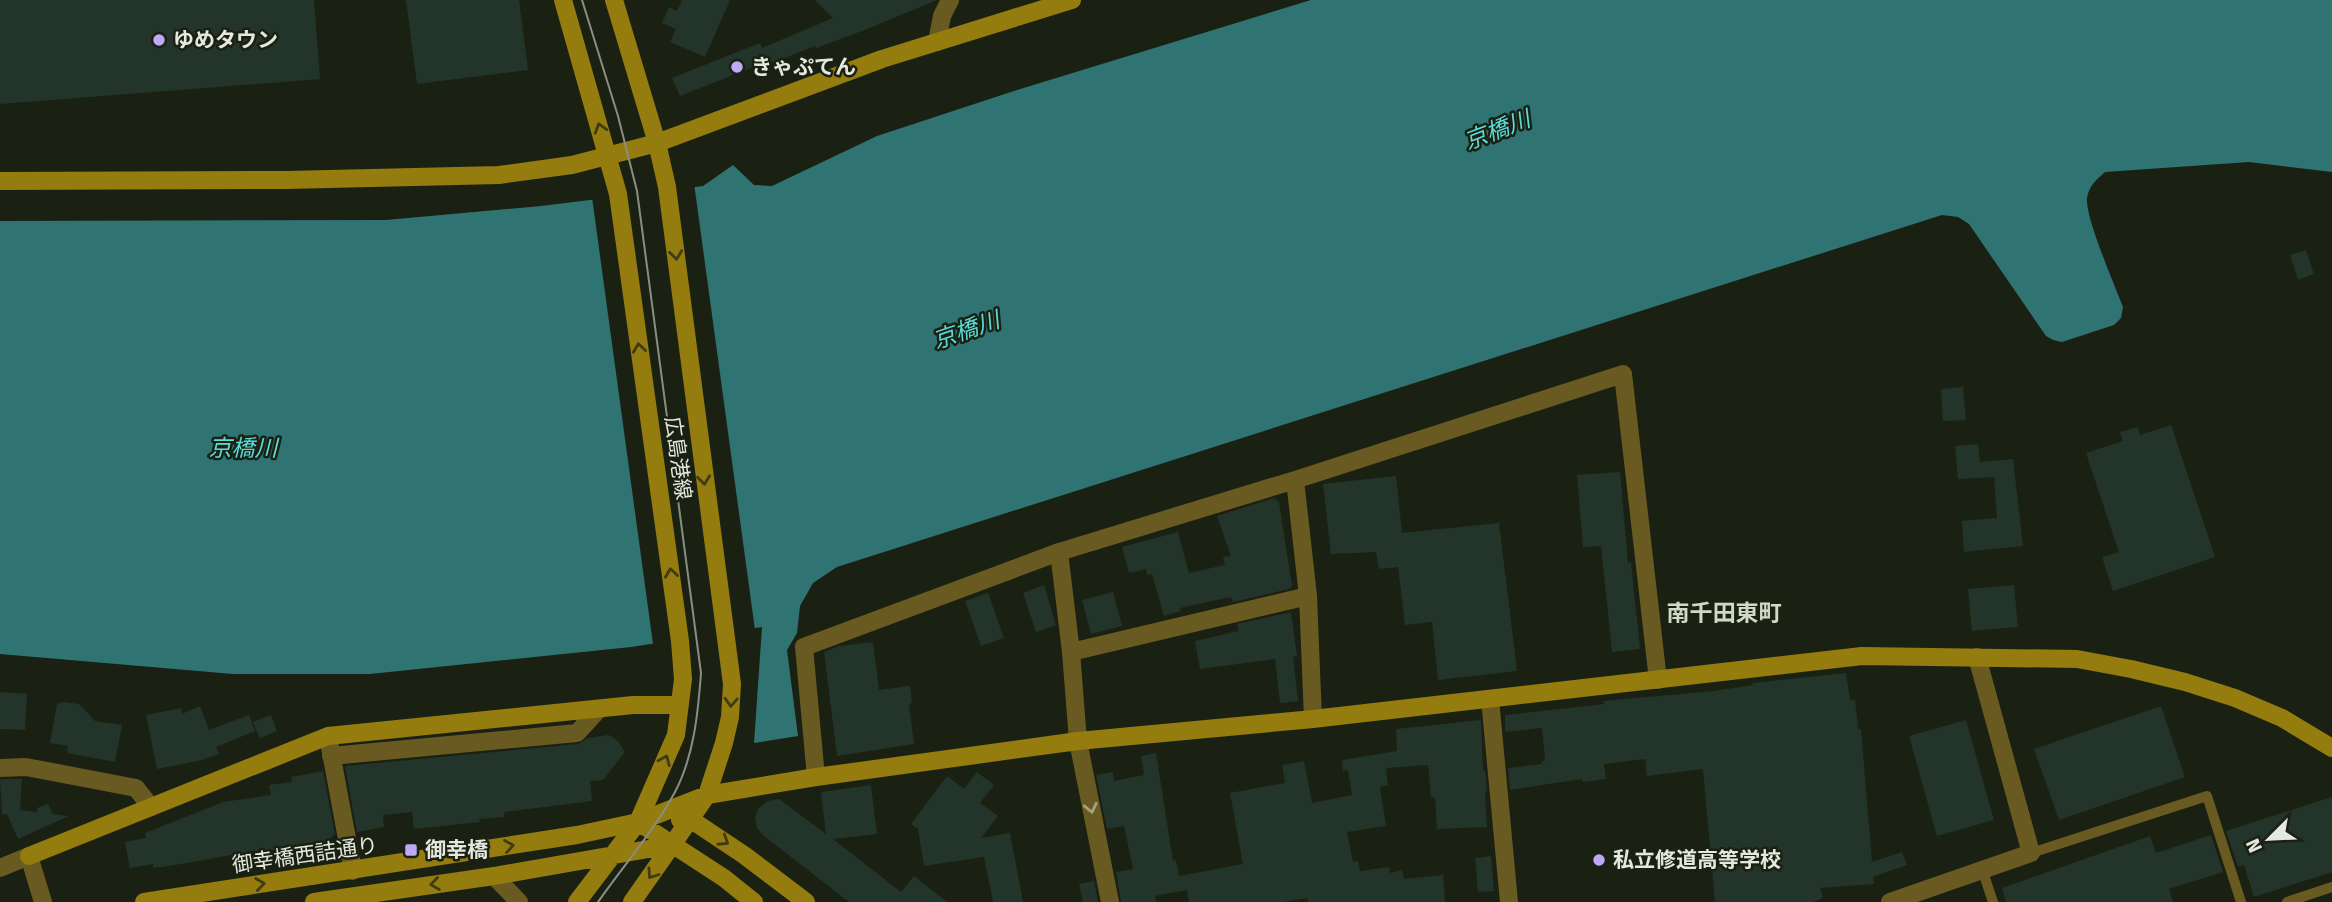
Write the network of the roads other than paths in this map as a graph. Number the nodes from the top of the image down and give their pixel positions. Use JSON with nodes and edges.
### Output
{"nodes":[{"id":1,"x":564,"y":0,"type":"edge"},
{"id":2,"x":614,"y":0,"type":"edge"},
{"id":3,"x":950,"y":0,"type":"edge"},
{"id":4,"x":1072,"y":0,"type":"edge"},
{"id":5,"x":937,"y":42,"type":"junction"},
{"id":6,"x":657,"y":143,"type":"junction"},
{"id":7,"x":608,"y":155,"type":"junction"},
{"id":8,"x":0,"y":181,"type":"edge"},
{"id":9,"x":1295,"y":480,"type":"junction"},
{"id":10,"x":1059,"y":552,"type":"junction"},
{"id":11,"x":1308,"y":596,"type":"junction"},
{"id":12,"x":1071,"y":652,"type":"junction"},
{"id":13,"x":1977,"y":657,"type":"junction"},
{"id":14,"x":1658,"y":680,"type":"junction"},
{"id":15,"x":1490,"y":699,"type":"junction"},
{"id":16,"x":680,"y":705,"type":"junction"},
{"id":17,"x":599,"y":709,"type":"junction"},
{"id":18,"x":1313,"y":719,"type":"junction"},
{"id":19,"x":328,"y":736,"type":"junction"},
{"id":20,"x":1078,"y":741,"type":"junction"},
{"id":21,"x":2332,"y":748,"type":"edge"},
{"id":22,"x":331,"y":756,"type":"junction"},
{"id":23,"x":0,"y":768,"type":"edge"},
{"id":24,"x":816,"y":777,"type":"junction"},
{"id":25,"x":707,"y":795,"type":"junction"},
{"id":26,"x":151,"y":807,"type":"junction"},
{"id":27,"x":690,"y":819,"type":"junction"},
{"id":28,"x":638,"y":822,"type":"junction"},
{"id":29,"x":671,"y":845,"type":"junction"},
{"id":30,"x":2031,"y":853,"type":"junction"},
{"id":31,"x":612,"y":855,"type":"junction"},
{"id":32,"x":29,"y":856,"type":"junction"},
{"id":33,"x":0,"y":868,"type":"edge"},
{"id":34,"x":1982,"y":869,"type":"junction"},
{"id":35,"x":353,"y":871,"type":"junction"},
{"id":36,"x":494,"y":876,"type":"junction"},
{"id":37,"x":2332,"y":887,"type":"edge"},
{"id":38,"x":225,"y":896,"type":"edge"},
{"id":39,"x":1925,"y":896,"type":"edge"},
{"id":40,"x":43,"y":902,"type":"edge"},
{"id":41,"x":144,"y":902,"type":"edge"},
{"id":42,"x":314,"y":902,"type":"edge"},
{"id":43,"x":519,"y":902,"type":"edge"},
{"id":44,"x":577,"y":902,"type":"edge"},
{"id":45,"x":632,"y":902,"type":"edge"},
{"id":46,"x":754,"y":902,"type":"edge"},
{"id":47,"x":806,"y":902,"type":"edge"},
{"id":48,"x":1111,"y":902,"type":"edge"},
{"id":49,"x":1509,"y":902,"type":"edge"},
{"id":50,"x":1890,"y":902,"type":"edge"},
{"id":51,"x":1993,"y":902,"type":"edge"},
{"id":52,"x":2241,"y":902,"type":"edge"},
{"id":53,"x":2287,"y":902,"type":"edge"}],
"edges":[{"from":7,"to":1,"type":"street","name":"広島港線","one_way":true},
{"from":2,"to":6,"type":"street","name":"広島港線"},
{"from":3,"to":5,"type":"street"},
{"from":4,"to":5,"type":"street"},
{"from":5,"to":6,"type":"street"},
{"from":6,"to":7,"type":"street"},
{"from":6,"to":25,"type":"street","name":"広島港線","one_way":true},
{"from":7,"to":8,"type":"street"},
{"from":16,"to":7,"type":"street","name":"広島港線","one_way":true},
{"from":9,"to":10,"type":"street"},
{"from":9,"to":11,"type":"street"},
{"from":9,"to":14,"type":"street"},
{"from":10,"to":12,"type":"street"},
{"from":10,"to":24,"type":"street"},
{"from":11,"to":12,"type":"street"},
{"from":11,"to":18,"type":"street"},
{"from":12,"to":20,"type":"street"},
{"from":13,"to":14,"type":"street"},
{"from":13,"to":21,"type":"street"},
{"from":13,"to":30,"type":"street"},
{"from":14,"to":15,"type":"street"},
{"from":15,"to":18,"type":"street"},
{"from":15,"to":49,"type":"street"},
{"from":16,"to":17,"type":"street"},
{"from":28,"to":16,"type":"street","name":"広島港線","one_way":true},
{"from":17,"to":19,"type":"street"},
{"from":17,"to":22,"type":"street"},
{"from":18,"to":20,"type":"street"},
{"from":19,"to":22,"type":"street"},
{"from":19,"to":26,"type":"street"},
{"from":20,"to":24,"type":"street"},
{"from":20,"to":48,"type":"street","one_way":true},
{"from":22,"to":35,"type":"street"},
{"from":23,"to":26,"type":"street"},
{"from":24,"to":25,"type":"street"},
{"from":25,"to":27,"type":"street","name":"広島港線"},
{"from":25,"to":28,"type":"street"},
{"from":26,"to":32,"type":"street"},
{"from":27,"to":28,"type":"street"},
{"from":27,"to":29,"type":"street","name":"広島港線"},
{"from":27,"to":47,"type":"street","one_way":true},
{"from":28,"to":29,"type":"street"},
{"from":28,"to":31,"type":"street","name":"広島港線"},
{"from":35,"to":28,"type":"street","name":"御幸橋西詰通り","one_way":true},
{"from":29,"to":31,"type":"street"},
{"from":29,"to":45,"type":"street","name":"広島港線","one_way":true},
{"from":29,"to":46,"type":"street"},
{"from":30,"to":34,"type":"street"},
{"from":30,"to":52,"type":"lane"},
{"from":31,"to":36,"type":"street"},
{"from":31,"to":44,"type":"street","name":"広島港線"},
{"from":32,"to":33,"type":"street"},
{"from":32,"to":40,"type":"street"},
{"from":34,"to":39,"type":"street"},
{"from":34,"to":51,"type":"lane"},
{"from":38,"to":35,"type":"street","name":"御幸橋西詰通り","one_way":true},
{"from":36,"to":42,"type":"street","one_way":true},
{"from":36,"to":43,"type":"street"},
{"from":37,"to":53,"type":"lane"},
{"from":38,"to":41,"type":"street","name":"御幸橋西詰通り"},
{"from":39,"to":50,"type":"street"}]}
